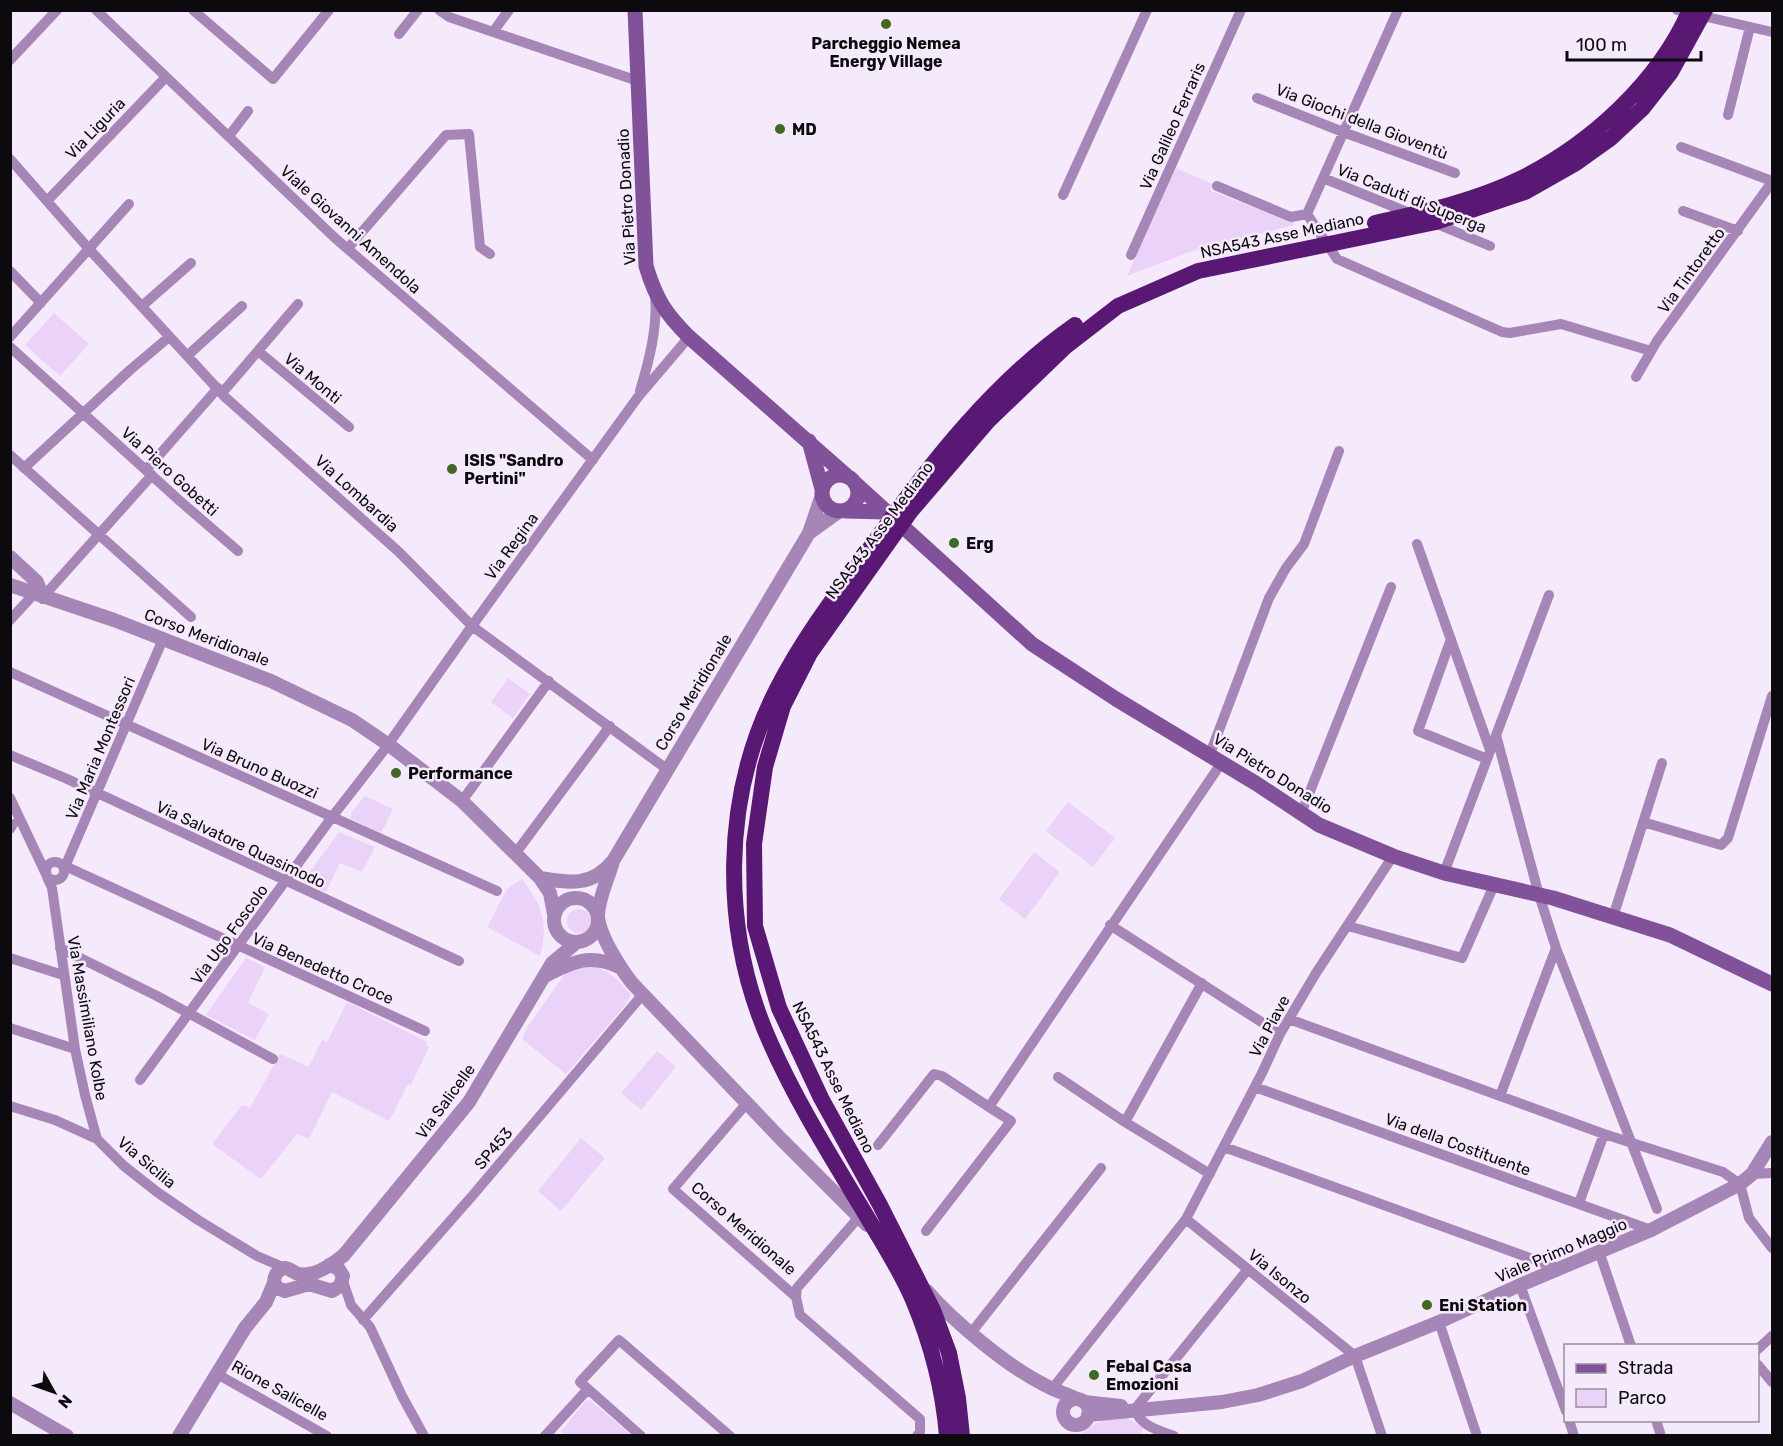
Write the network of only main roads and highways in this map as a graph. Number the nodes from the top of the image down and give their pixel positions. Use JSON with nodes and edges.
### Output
{"nodes":[{"id":1,"x":635,"y":10,"type":"edge"},
{"id":2,"x":1690,"y":10,"type":"edge"},
{"id":3,"x":1705,"y":10,"type":"edge"},
{"id":4,"x":809,"y":441,"type":"junction"},
{"id":5,"x":851,"y":480,"type":"junction"},
{"id":6,"x":822,"y":492,"type":"junction"},
{"id":7,"x":842,"y":511,"type":"junction"},
{"id":8,"x":887,"y":512,"type":"junction"},
{"id":9,"x":1773,"y":984,"type":"edge"},
{"id":10,"x":947,"y":1436,"type":"edge"},
{"id":11,"x":962,"y":1436,"type":"edge"}],
"edges":[{"from":1,"to":4,"type":"main road","name":"Via Pietro Donadio"},
{"from":2,"to":10,"type":"highway","name":"NSA543 Asse Mediano","bridge":true},
{"from":3,"to":11,"type":"highway","name":"NSA543 Asse Mediano","bridge":true},
{"from":4,"to":5,"type":"main road","name":"Via Pietro Donadio"},
{"from":4,"to":6,"type":"main road"},
{"from":5,"to":6,"type":"main road"},
{"from":5,"to":7,"type":"main road"},
{"from":5,"to":8,"type":"main road","name":"Via Pietro Donadio"},
{"from":6,"to":7,"type":"main road"},
{"from":7,"to":8,"type":"main road"},
{"from":8,"to":9,"type":"main road","name":"Via Pietro Donadio"}]}
